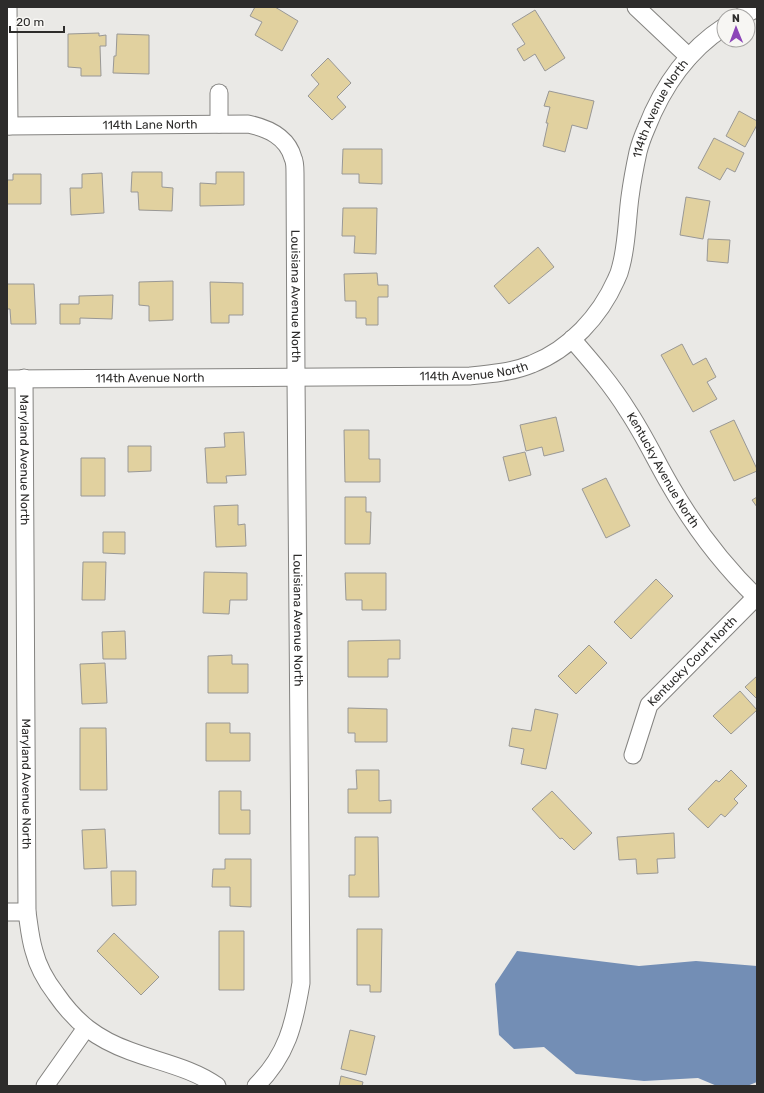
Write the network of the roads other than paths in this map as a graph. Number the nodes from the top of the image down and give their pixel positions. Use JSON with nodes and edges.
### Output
{"nodes":[{"id":1,"x":8,"y":7,"type":"edge"},
{"id":2,"x":636,"y":7,"type":"edge"},
{"id":3,"x":716,"y":32,"type":"edge"},
{"id":4,"x":689,"y":57,"type":"junction"},
{"id":5,"x":219,"y":93,"type":"dead end"},
{"id":6,"x":219,"y":124,"type":"junction"},
{"id":7,"x":8,"y":126,"type":"edge"},
{"id":8,"x":286,"y":144,"type":"joint"},
{"id":9,"x":572,"y":339,"type":"junction"},
{"id":10,"x":296,"y":377,"type":"junction"},
{"id":11,"x":15,"y":378,"type":"edge"},
{"id":12,"x":756,"y":598,"type":"edge"},
{"id":13,"x":633,"y":755,"type":"dead end"},
{"id":14,"x":7,"y":912,"type":"edge"},
{"id":15,"x":27,"y":912,"type":"junction"},
{"id":16,"x":86,"y":1028,"type":"junction"},
{"id":17,"x":45,"y":1086,"type":"edge"},
{"id":18,"x":217,"y":1086,"type":"edge"},
{"id":19,"x":256,"y":1086,"type":"edge"}],
"edges":[{"from":1,"to":7,"type":"street"},
{"from":2,"to":4,"type":"street"},
{"from":3,"to":4,"type":"street","name":"114th Avenue North"},
{"from":4,"to":9,"type":"street","name":"114th Avenue North"},
{"from":5,"to":6,"type":"street"},
{"from":6,"to":7,"type":"street","name":"114th Lane North"},
{"from":6,"to":8,"type":"street","name":"114th Lane North"},
{"from":8,"to":10,"type":"street","name":"Louisiana Avenue North"},
{"from":9,"to":10,"type":"street","name":"114th Avenue North"},
{"from":9,"to":12,"type":"street","name":"Kentucky Avenue North"},
{"from":10,"to":11,"type":"street","name":"114th Avenue North"},
{"from":10,"to":19,"type":"street","name":"Louisiana Avenue North"},
{"from":11,"to":15,"type":"street","name":"Maryland Avenue North"},
{"from":12,"to":13,"type":"street","name":"Kentucky Court North"},
{"from":14,"to":15,"type":"street"},
{"from":15,"to":16,"type":"street","name":"Maryland Avenue North"},
{"from":16,"to":17,"type":"street"},
{"from":16,"to":18,"type":"street","name":"Maryland Avenue North"}]}
